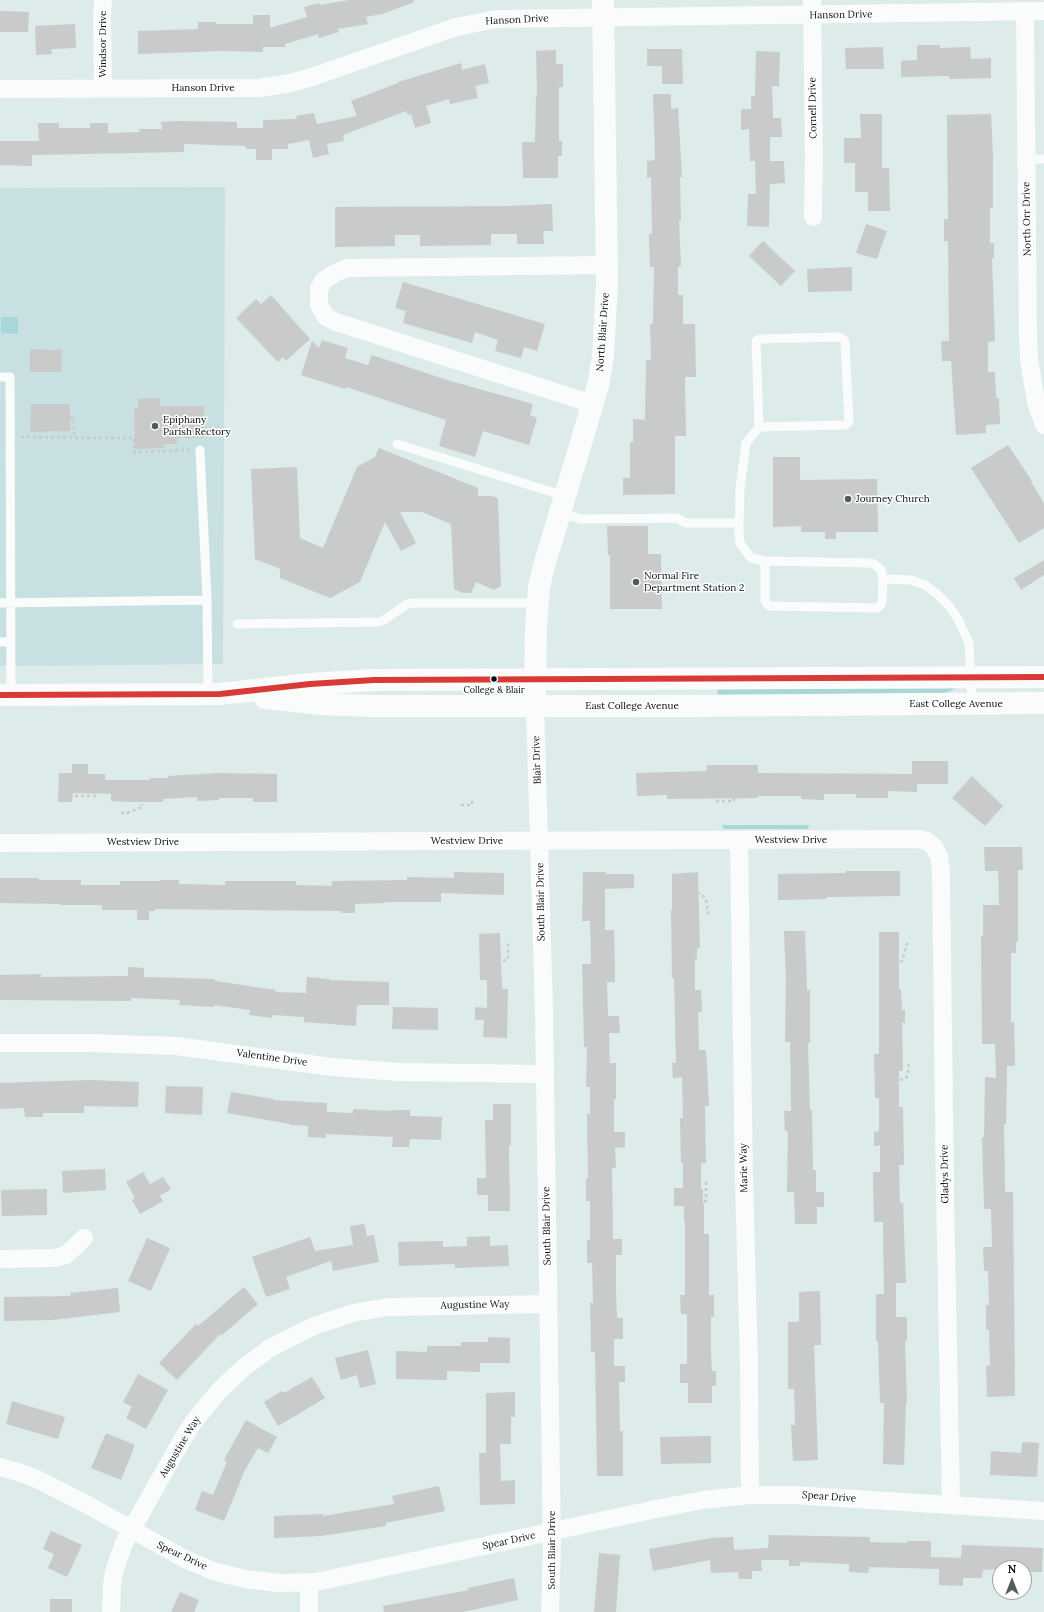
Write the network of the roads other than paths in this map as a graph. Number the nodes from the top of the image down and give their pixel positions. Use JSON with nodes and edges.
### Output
{"nodes":[{"id":1,"x":103,"y":0,"type":"edge"},
{"id":2,"x":811,"y":8,"type":"edge"},
{"id":3,"x":603,"y":9,"type":"edge"},
{"id":4,"x":1025,"y":11,"type":"junction"},
{"id":5,"x":1044,"y":11,"type":"edge"},
{"id":6,"x":103,"y":88,"type":"junction"},
{"id":7,"x":0,"y":89,"type":"edge"},
{"id":8,"x":1035,"y":159,"type":"edge"},
{"id":9,"x":813,"y":217,"type":"dead end"},
{"id":10,"x":606,"y":265,"type":"junction"},
{"id":11,"x":0,"y":377,"type":"edge"},
{"id":12,"x":593,"y":404,"type":"junction"},
{"id":13,"x":0,"y":410,"type":"edge"},
{"id":14,"x":10,"y":411,"type":"junction"},
{"id":15,"x":1044,"y":425,"type":"edge"},
{"id":16,"x":759,"y":427,"type":"junction"},
{"id":17,"x":397,"y":444,"type":"dead end"},
{"id":18,"x":200,"y":450,"type":"dead end"},
{"id":19,"x":562,"y":505,"type":"junction"},
{"id":20,"x":739,"y":523,"type":"junction"},
{"id":21,"x":765,"y":561,"type":"junction"},
{"id":22,"x":0,"y":565,"type":"edge"},
{"id":23,"x":10,"y":565,"type":"junction"},
{"id":24,"x":883,"y":579,"type":"junction"},
{"id":25,"x":207,"y":600,"type":"junction"},
{"id":26,"x":0,"y":603,"type":"edge"},
{"id":27,"x":10,"y":603,"type":"junction"},
{"id":28,"x":538,"y":603,"type":"junction"},
{"id":29,"x":237,"y":624,"type":"dead end"},
{"id":30,"x":0,"y":642,"type":"edge"},
{"id":31,"x":11,"y":642,"type":"junction"},
{"id":32,"x":972,"y":677,"type":"junction"},
{"id":33,"x":1044,"y":677,"type":"edge"},
{"id":34,"x":536,"y":680,"type":"junction"},
{"id":35,"x":214,"y":694,"type":"junction"},
{"id":36,"x":5,"y":695,"type":"edge"},
{"id":37,"x":1044,"y":703,"type":"edge"},
{"id":38,"x":972,"y":704,"type":"junction"},
{"id":39,"x":535,"y":706,"type":"junction"},
{"id":40,"x":540,"y":840,"type":"junction"},
{"id":41,"x":740,"y":840,"type":"junction"},
{"id":42,"x":0,"y":843,"type":"edge"},
{"id":43,"x":932,"y":845,"type":"joint"},
{"id":44,"x":0,"y":1044,"type":"edge"},
{"id":45,"x":544,"y":1074,"type":"junction"},
{"id":46,"x":84,"y":1238,"type":"dead end"},
{"id":47,"x":0,"y":1259,"type":"edge"},
{"id":48,"x":548,"y":1304,"type":"junction"},
{"id":49,"x":0,"y":1467,"type":"edge"},
{"id":50,"x":750,"y":1495,"type":"junction"},
{"id":51,"x":951,"y":1504,"type":"junction"},
{"id":52,"x":1044,"y":1511,"type":"edge"},
{"id":53,"x":132,"y":1530,"type":"junction"},
{"id":54,"x":552,"y":1532,"type":"junction"},
{"id":55,"x":309,"y":1582,"type":"junction"},
{"id":56,"x":111,"y":1612,"type":"edge"},
{"id":57,"x":309,"y":1612,"type":"edge"},
{"id":58,"x":550,"y":1612,"type":"edge"}],
"edges":[{"from":1,"to":6,"type":"street","name":"Windsor Drive"},
{"from":2,"to":3,"type":"street","name":"Hanson Drive"},
{"from":2,"to":4,"type":"street","name":"Hanson Drive"},
{"from":2,"to":9,"type":"street","name":"Cornell Drive"},
{"from":3,"to":6,"type":"street","name":"Hanson Drive"},
{"from":3,"to":10,"type":"main road","name":"North Blair Drive"},
{"from":4,"to":5,"type":"street","name":"Hanson Drive"},
{"from":4,"to":8,"type":"street","name":"North Orr Drive"},
{"from":6,"to":7,"type":"street","name":"Hanson Drive"},
{"from":8,"to":15,"type":"street","name":"North Orr Drive"},
{"from":10,"to":12,"type":"main road","name":"North Blair Drive"},
{"from":10,"to":12,"type":"street"},
{"from":11,"to":14,"type":"lane"},
{"from":12,"to":19,"type":"main road","name":"North Blair Drive"},
{"from":13,"to":14,"type":"lane"},
{"from":14,"to":23,"type":"lane"},
{"from":16,"to":16,"type":"lane"},
{"from":16,"to":20,"type":"lane"},
{"from":17,"to":19,"type":"lane"},
{"from":18,"to":25,"type":"lane"},
{"from":19,"to":20,"type":"lane"},
{"from":19,"to":28,"type":"main road","name":"North Blair Drive"},
{"from":20,"to":21,"type":"lane"},
{"from":21,"to":24,"type":"lane"},
{"from":21,"to":24,"type":"lane"},
{"from":22,"to":23,"type":"lane"},
{"from":23,"to":27,"type":"lane"},
{"from":24,"to":32,"type":"lane"},
{"from":25,"to":27,"type":"lane"},
{"from":25,"to":35,"type":"lane"},
{"from":26,"to":27,"type":"lane"},
{"from":27,"to":31,"type":"lane"},
{"from":28,"to":29,"type":"lane"},
{"from":28,"to":34,"type":"main road","name":"North Blair Drive"},
{"from":30,"to":31,"type":"lane"},
{"from":31,"to":36,"type":"lane"},
{"from":32,"to":33,"type":"main road","name":"East College Avenue"},
{"from":32,"to":34,"type":"main road","name":"East College Avenue"},
{"from":32,"to":38,"type":"lane"},
{"from":34,"to":35,"type":"main road","name":"East College Avenue"},
{"from":34,"to":39,"type":"main road","name":"Blair Drive"},
{"from":35,"to":36,"type":"main road","name":"East College Avenue"},
{"from":35,"to":39,"type":"main road","name":"East College Avenue"},
{"from":37,"to":38,"type":"main road","name":"East College Avenue"},
{"from":38,"to":39,"type":"main road","name":"East College Avenue"},
{"from":39,"to":40,"type":"street","name":"Blair Drive"},
{"from":40,"to":41,"type":"street","name":"Westview Drive"},
{"from":40,"to":42,"type":"street","name":"Westview Drive"},
{"from":40,"to":45,"type":"street","name":"South Blair Drive"},
{"from":41,"to":43,"type":"street","name":"Westview Drive"},
{"from":41,"to":50,"type":"street","name":"Marie Way"},
{"from":43,"to":51,"type":"street","name":"Gladys Drive"},
{"from":44,"to":45,"type":"street","name":"Valentine Drive"},
{"from":45,"to":48,"type":"street","name":"South Blair Drive"},
{"from":46,"to":47,"type":"street"},
{"from":48,"to":53,"type":"street","name":"Augustine Way"},
{"from":48,"to":54,"type":"street","name":"South Blair Drive"},
{"from":49,"to":53,"type":"street","name":"Spear Drive"},
{"from":50,"to":51,"type":"street","name":"Spear Drive"},
{"from":50,"to":54,"type":"street","name":"Spear Drive"},
{"from":51,"to":52,"type":"street","name":"Spear Drive"},
{"from":53,"to":55,"type":"street","name":"Spear Drive"},
{"from":53,"to":56,"type":"street","name":"Augustine Way"},
{"from":54,"to":55,"type":"street","name":"Spear Drive"},
{"from":54,"to":58,"type":"street","name":"South Blair Drive"},
{"from":55,"to":57,"type":"street"}]}
